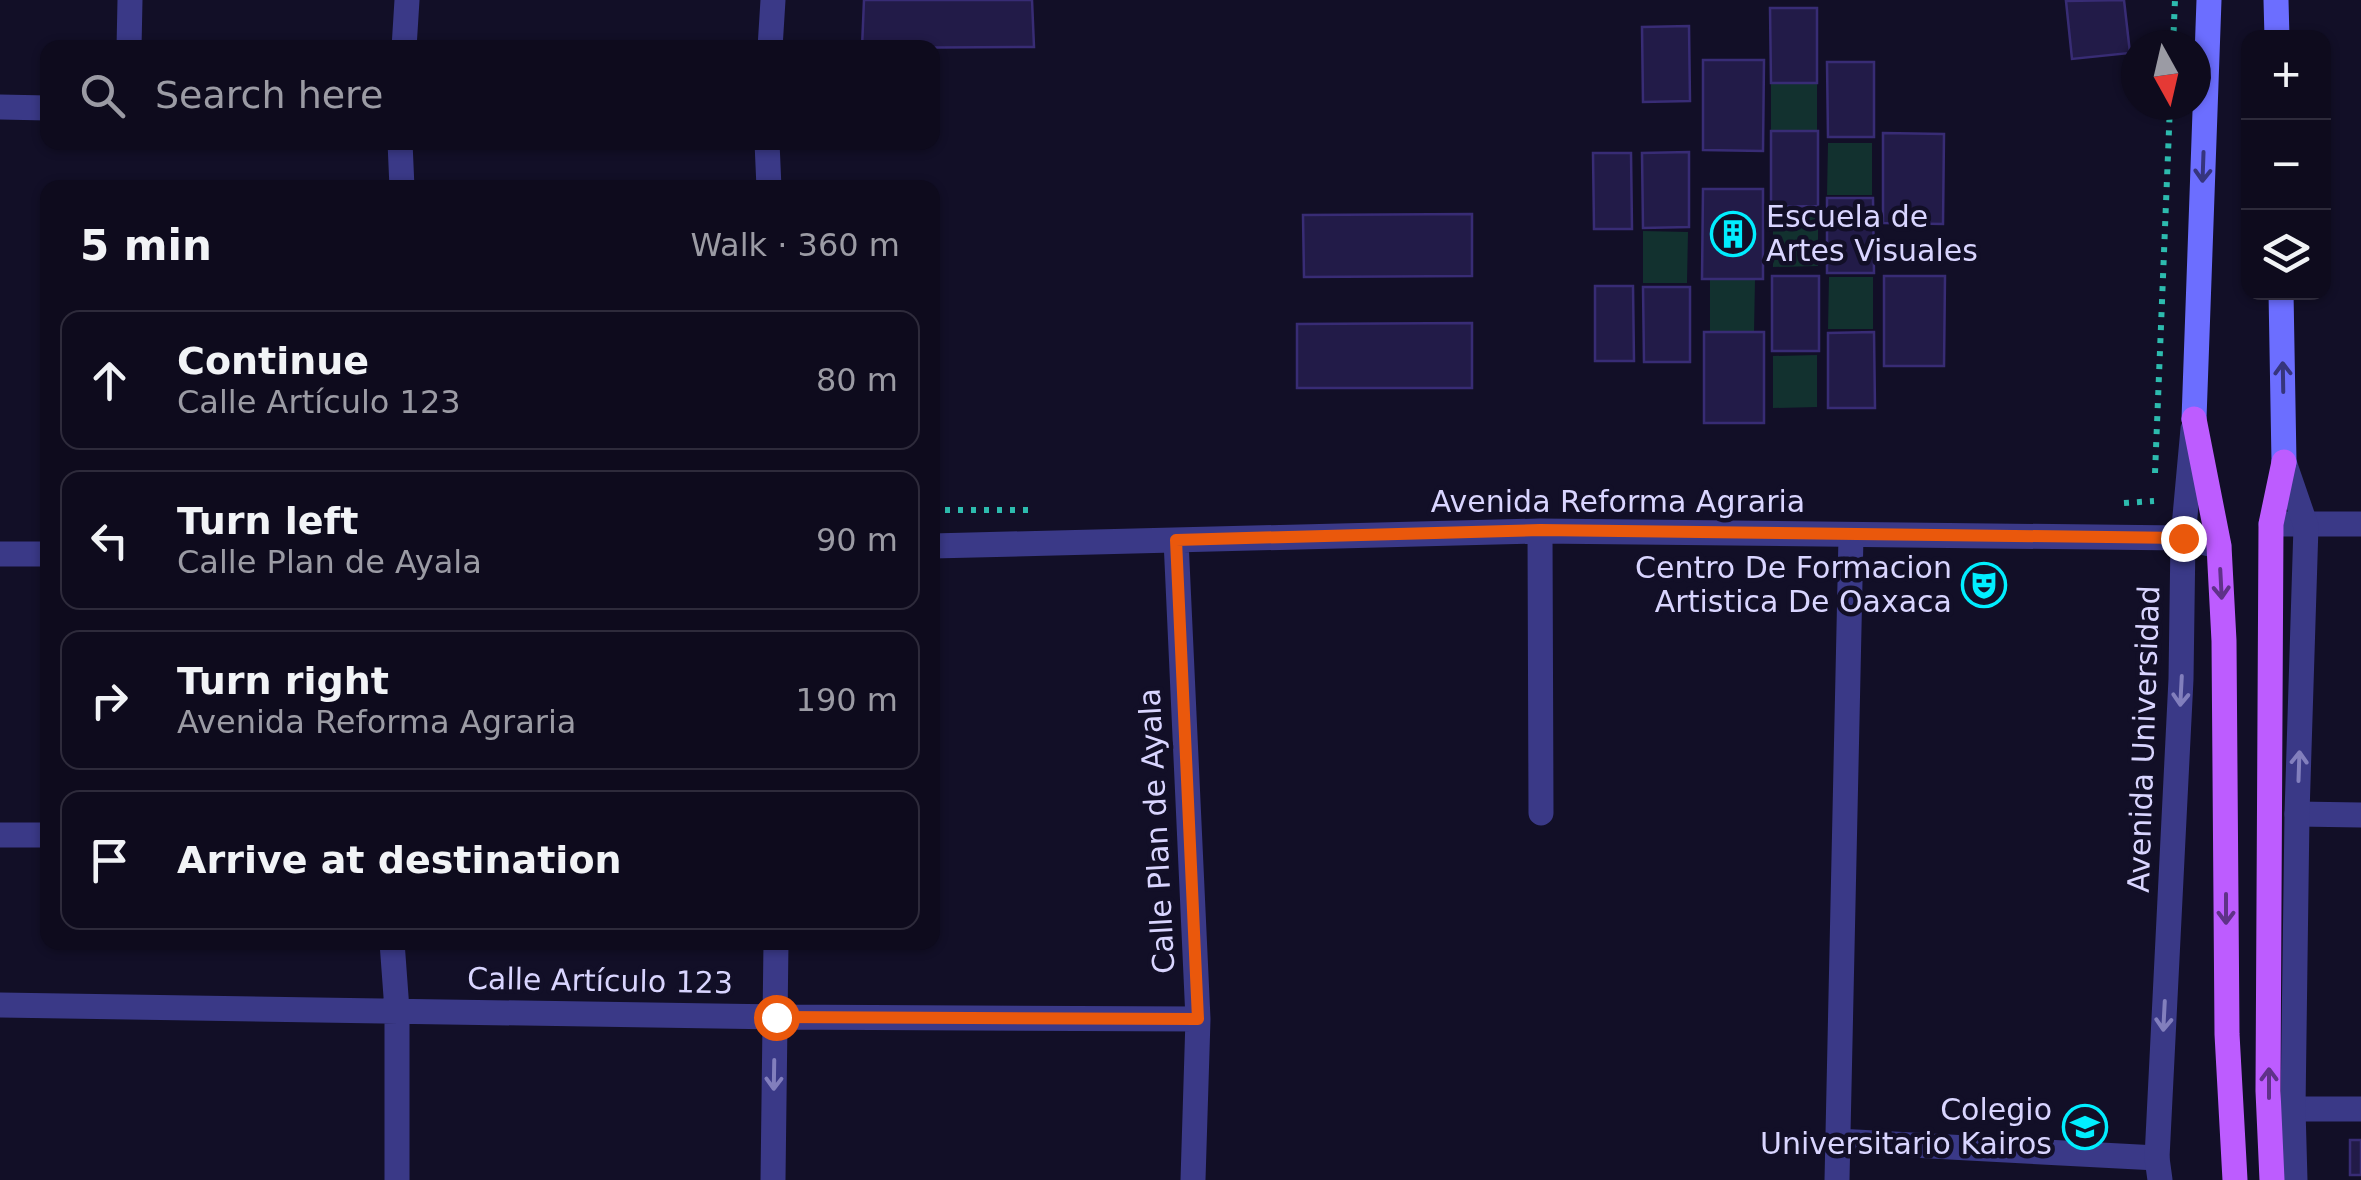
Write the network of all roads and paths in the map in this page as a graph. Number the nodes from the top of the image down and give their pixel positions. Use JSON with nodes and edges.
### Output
{"nodes":[{"id":1,"x":130,"y":0,"type":"edge"},
{"id":2,"x":407,"y":0,"type":"edge"},
{"id":3,"x":773,"y":0,"type":"edge"},
{"id":4,"x":2175,"y":0,"type":"edge"},
{"id":5,"x":2209,"y":0,"type":"edge"},
{"id":6,"x":2276,"y":0,"type":"edge"},
{"id":7,"x":2174,"y":30,"type":"edge"},
{"id":8,"x":2277,"y":30,"type":"edge"},
{"id":9,"x":128,"y":40,"type":"edge"},
{"id":10,"x":404,"y":40,"type":"edge"},
{"id":11,"x":770,"y":40,"type":"edge"},
{"id":12,"x":0,"y":107,"type":"edge"},
{"id":13,"x":40,"y":108,"type":"edge"},
{"id":14,"x":2169,"y":120,"type":"edge"},
{"id":15,"x":400,"y":150,"type":"edge"},
{"id":16,"x":768,"y":150,"type":"edge"},
{"id":17,"x":402,"y":180,"type":"edge"},
{"id":18,"x":769,"y":180,"type":"edge"},
{"id":19,"x":2281,"y":300,"type":"edge"},
{"id":20,"x":2194,"y":419,"type":"junction"},
{"id":21,"x":2284,"y":462,"type":"junction"},
{"id":22,"x":2114,"y":504,"type":"dead end"},
{"id":23,"x":940,"y":510,"type":"edge"},
{"id":24,"x":1051,"y":510,"type":"dead end"},
{"id":25,"x":2271,"y":524,"type":"junction"},
{"id":26,"x":2361,"y":524,"type":"edge"},
{"id":27,"x":2306,"y":526,"type":"junction"},
{"id":28,"x":1540,"y":530,"type":"junction"},
{"id":29,"x":1851,"y":536,"type":"junction"},
{"id":30,"x":2183,"y":538,"type":"junction"},
{"id":31,"x":1176,"y":540,"type":"junction"},
{"id":32,"x":940,"y":546,"type":"edge"},
{"id":33,"x":2220,"y":546,"type":"junction"},
{"id":34,"x":0,"y":554,"type":"edge"},
{"id":35,"x":40,"y":554,"type":"edge"},
{"id":36,"x":1541,"y":813,"type":"dead end"},
{"id":37,"x":2297,"y":814,"type":"junction"},
{"id":38,"x":2361,"y":815,"type":"edge"},
{"id":39,"x":0,"y":835,"type":"edge"},
{"id":40,"x":40,"y":835,"type":"edge"},
{"id":41,"x":393,"y":950,"type":"edge"},
{"id":42,"x":776,"y":950,"type":"edge"},
{"id":43,"x":0,"y":1004,"type":"edge"},
{"id":44,"x":398,"y":1010,"type":"junction"},
{"id":45,"x":776,"y":1017,"type":"junction"},
{"id":46,"x":1198,"y":1019,"type":"junction"},
{"id":47,"x":2293,"y":1108,"type":"junction"},
{"id":48,"x":2361,"y":1110,"type":"edge"},
{"id":49,"x":1838,"y":1141,"type":"junction"},
{"id":50,"x":2158,"y":1169,"type":"edge"},
{"id":51,"x":397,"y":1180,"type":"edge"},
{"id":52,"x":772,"y":1180,"type":"edge"},
{"id":53,"x":1193,"y":1180,"type":"edge"},
{"id":54,"x":1837,"y":1180,"type":"edge"},
{"id":55,"x":2235,"y":1180,"type":"edge"},
{"id":56,"x":2272,"y":1180,"type":"edge"},
{"id":57,"x":2295,"y":1180,"type":"edge"}],
"edges":[{"from":1,"to":9,"type":"street"},
{"from":2,"to":10,"type":"street"},
{"from":3,"to":11,"type":"street"},
{"from":4,"to":7,"type":"path"},
{"from":5,"to":20,"type":"main road","name":"Avenida Universidad","one_way":true},
{"from":6,"to":8,"type":"main road"},
{"from":12,"to":13,"type":"street"},
{"from":14,"to":22,"type":"path"},
{"from":15,"to":17,"type":"street"},
{"from":16,"to":18,"type":"street"},
{"from":21,"to":19,"type":"main road","one_way":true},
{"from":20,"to":30,"type":"street","name":"Avenida Universidad"},
{"from":20,"to":33,"type":"main road"},
{"from":21,"to":25,"type":"main road"},
{"from":21,"to":27,"type":"street"},
{"from":23,"to":24,"type":"path"},
{"from":25,"to":27,"type":"street"},
{"from":56,"to":25,"type":"main road","one_way":true},
{"from":26,"to":27,"type":"street"},
{"from":37,"to":27,"type":"street","one_way":true},
{"from":28,"to":29,"type":"street","name":"Avenida Reforma Agraria"},
{"from":28,"to":31,"type":"street","name":"Avenida Reforma Agraria"},
{"from":28,"to":36,"type":"street"},
{"from":29,"to":30,"type":"street","name":"Avenida Reforma Agraria"},
{"from":29,"to":49,"type":"street"},
{"from":30,"to":33,"type":"street","name":"Avenida Reforma Agraria"},
{"from":30,"to":50,"type":"street","name":"Avenida Universidad","one_way":true},
{"from":31,"to":32,"type":"street","name":"Avenida Reforma Agraria"},
{"from":31,"to":46,"type":"street","name":"Calle Plan de Ayala"},
{"from":33,"to":55,"type":"main road","one_way":true},
{"from":34,"to":35,"type":"street"},
{"from":37,"to":38,"type":"street"},
{"from":37,"to":47,"type":"street"},
{"from":39,"to":40,"type":"street"},
{"from":41,"to":44,"type":"street"},
{"from":42,"to":45,"type":"street"},
{"from":43,"to":44,"type":"street","name":"Calle Artículo 123"},
{"from":44,"to":45,"type":"street","name":"Calle Artículo 123"},
{"from":44,"to":51,"type":"street"},
{"from":45,"to":46,"type":"street","name":"Calle Artículo 123"},
{"from":45,"to":52,"type":"street","one_way":true},
{"from":46,"to":53,"type":"street","name":"Calle Plan de Ayala"},
{"from":47,"to":48,"type":"street"},
{"from":47,"to":57,"type":"street"},
{"from":49,"to":50,"type":"street"},
{"from":49,"to":54,"type":"street"}]}
